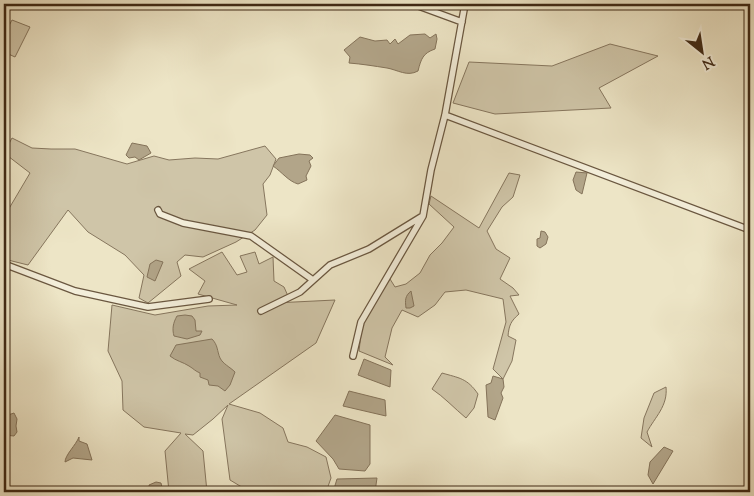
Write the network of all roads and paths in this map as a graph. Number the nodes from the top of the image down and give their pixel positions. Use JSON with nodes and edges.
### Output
{"nodes":[{"id":1,"x":414,"y":4,"type":"edge"},
{"id":2,"x":465,"y":4,"type":"edge"},
{"id":3,"x":462,"y":22,"type":"junction"},
{"id":4,"x":445,"y":115,"type":"junction"},
{"id":5,"x":158,"y":210,"type":"dead end"},
{"id":6,"x":423,"y":216,"type":"junction"},
{"id":7,"x":750,"y":230,"type":"edge"},
{"id":8,"x":4,"y":264,"type":"edge"},
{"id":9,"x":313,"y":280,"type":"junction"},
{"id":10,"x":209,"y":299,"type":"dead end"},
{"id":11,"x":261,"y":311,"type":"dead end"},
{"id":12,"x":353,"y":356,"type":"dead end"}],
"edges":[{"from":1,"to":3,"type":"street"},
{"from":2,"to":3,"type":"street"},
{"from":3,"to":4,"type":"street"},
{"from":4,"to":6,"type":"street"},
{"from":4,"to":7,"type":"street"},
{"from":5,"to":9,"type":"street"},
{"from":6,"to":9,"type":"street"},
{"from":6,"to":12,"type":"street"},
{"from":8,"to":10,"type":"street"},
{"from":9,"to":11,"type":"street"}]}
